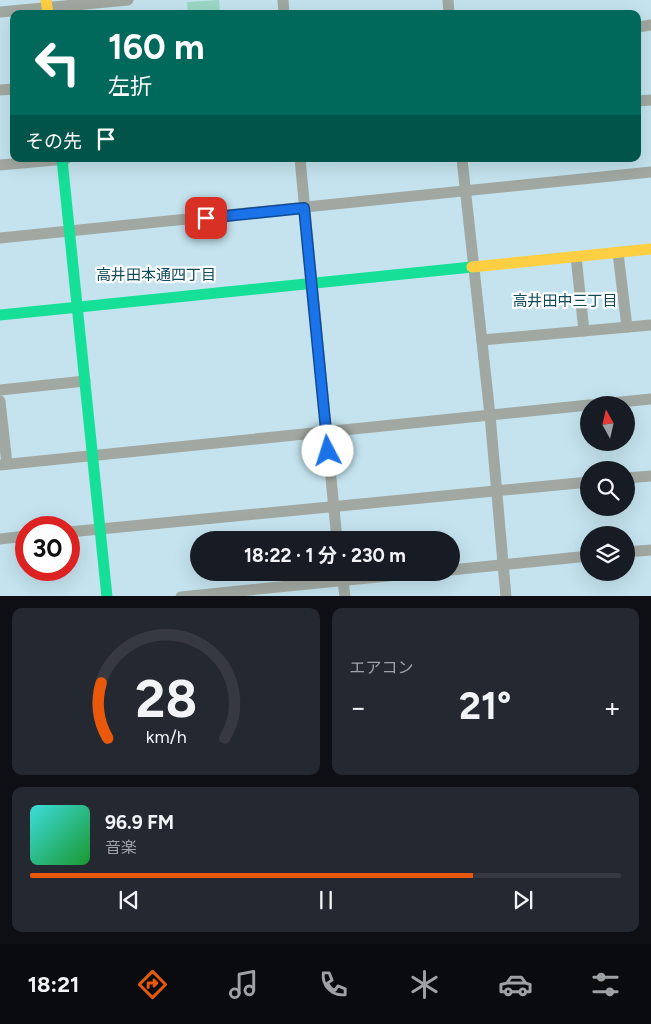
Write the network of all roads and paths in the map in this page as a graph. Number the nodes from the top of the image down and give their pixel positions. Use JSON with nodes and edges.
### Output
{"nodes":[{"id":1,"x":128,"y":0,"type":"edge"},
{"id":2,"x":47,"y":7,"type":"edge"},
{"id":3,"x":19,"y":10,"type":"edge"},
{"id":4,"x":31,"y":162,"type":"edge"},
{"id":5,"x":62,"y":162,"type":"edge"},
{"id":6,"x":300,"y":162,"type":"edge"},
{"id":7,"x":462,"y":162,"type":"edge"},
{"id":8,"x":0,"y":165,"type":"edge"},
{"id":9,"x":651,"y":172,"type":"edge"},
{"id":10,"x":466,"y":193,"type":"junction"},
{"id":11,"x":304,"y":208,"type":"junction"},
{"id":12,"x":69,"y":232,"type":"junction"},
{"id":13,"x":0,"y":238,"type":"edge"},
{"id":14,"x":651,"y":249,"type":"edge"},
{"id":15,"x":618,"y":253,"type":"junction"},
{"id":16,"x":576,"y":257,"type":"junction"},
{"id":17,"x":474,"y":267,"type":"junction"},
{"id":18,"x":311,"y":284,"type":"junction"},
{"id":19,"x":78,"y":307,"type":"junction"},
{"id":20,"x":0,"y":315,"type":"edge"},
{"id":21,"x":651,"y":325,"type":"edge"},
{"id":22,"x":626,"y":327,"type":"junction"},
{"id":23,"x":584,"y":331,"type":"junction"},
{"id":24,"x":482,"y":340,"type":"junction"},
{"id":25,"x":85,"y":381,"type":"junction"},
{"id":26,"x":0,"y":390,"type":"edge"},
{"id":27,"x":651,"y":399,"type":"edge"},
{"id":28,"x":0,"y":401,"type":"edge"},
{"id":29,"x":635,"y":401,"type":"edge"},
{"id":30,"x":580,"y":406,"type":"edge"},
{"id":31,"x":490,"y":415,"type":"junction"},
{"id":32,"x":327,"y":432,"type":"junction"},
{"id":33,"x":92,"y":456,"type":"junction"},
{"id":34,"x":4,"y":465,"type":"edge"},
{"id":35,"x":651,"y":476,"type":"edge"},
{"id":36,"x":635,"y":477,"type":"edge"},
{"id":37,"x":580,"y":483,"type":"edge"},
{"id":38,"x":496,"y":491,"type":"junction"},
{"id":39,"x":333,"y":506,"type":"junction"},
{"id":40,"x":99,"y":529,"type":"junction"},
{"id":41,"x":80,"y":531,"type":"edge"},
{"id":42,"x":337,"y":531,"type":"edge"},
{"id":43,"x":15,"y":537,"type":"edge"},
{"id":44,"x":0,"y":539,"type":"edge"},
{"id":45,"x":651,"y":550,"type":"edge"},
{"id":46,"x":635,"y":551,"type":"edge"},
{"id":47,"x":580,"y":557,"type":"edge"},
{"id":48,"x":503,"y":564,"type":"junction"},
{"id":49,"x":460,"y":569,"type":"edge"},
{"id":50,"x":308,"y":581,"type":"edge"},
{"id":51,"x":343,"y":581,"type":"edge"},
{"id":52,"x":107,"y":596,"type":"edge"},
{"id":53,"x":181,"y":596,"type":"edge"},
{"id":54,"x":345,"y":596,"type":"edge"},
{"id":55,"x":506,"y":596,"type":"edge"}],
"edges":[{"from":1,"to":2,"type":"street"},
{"from":2,"to":3,"type":"street"},
{"from":4,"to":8,"type":"street"},
{"from":5,"to":12,"type":"street"},
{"from":6,"to":11,"type":"street"},
{"from":7,"to":10,"type":"street"},
{"from":9,"to":10,"type":"street"},
{"from":10,"to":11,"type":"street"},
{"from":10,"to":17,"type":"street"},
{"from":11,"to":12,"type":"street"},
{"from":11,"to":18,"type":"street"},
{"from":12,"to":13,"type":"street"},
{"from":12,"to":19,"type":"street"},
{"from":14,"to":15,"type":"street"},
{"from":15,"to":16,"type":"street"},
{"from":15,"to":22,"type":"street"},
{"from":16,"to":17,"type":"street"},
{"from":16,"to":23,"type":"street"},
{"from":17,"to":18,"type":"street"},
{"from":17,"to":24,"type":"street"},
{"from":18,"to":19,"type":"street"},
{"from":18,"to":32,"type":"street"},
{"from":19,"to":20,"type":"street"},
{"from":19,"to":25,"type":"street"},
{"from":21,"to":22,"type":"street"},
{"from":22,"to":23,"type":"street"},
{"from":23,"to":24,"type":"street"},
{"from":24,"to":31,"type":"street"},
{"from":25,"to":26,"type":"street"},
{"from":25,"to":33,"type":"street"},
{"from":27,"to":29,"type":"street"},
{"from":28,"to":34,"type":"street"},
{"from":30,"to":31,"type":"street"},
{"from":31,"to":32,"type":"street"},
{"from":31,"to":38,"type":"street"},
{"from":32,"to":33,"type":"street"},
{"from":32,"to":39,"type":"street"},
{"from":33,"to":34,"type":"street"},
{"from":33,"to":40,"type":"street"},
{"from":35,"to":36,"type":"street"},
{"from":37,"to":38,"type":"street"},
{"from":38,"to":39,"type":"street"},
{"from":38,"to":48,"type":"street"},
{"from":39,"to":40,"type":"street"},
{"from":39,"to":42,"type":"street"},
{"from":40,"to":41,"type":"street"},
{"from":40,"to":52,"type":"street"},
{"from":43,"to":44,"type":"street"},
{"from":45,"to":46,"type":"street"},
{"from":47,"to":48,"type":"street"},
{"from":48,"to":49,"type":"street"},
{"from":48,"to":55,"type":"street"},
{"from":50,"to":53,"type":"street"},
{"from":51,"to":54,"type":"street"}]}
